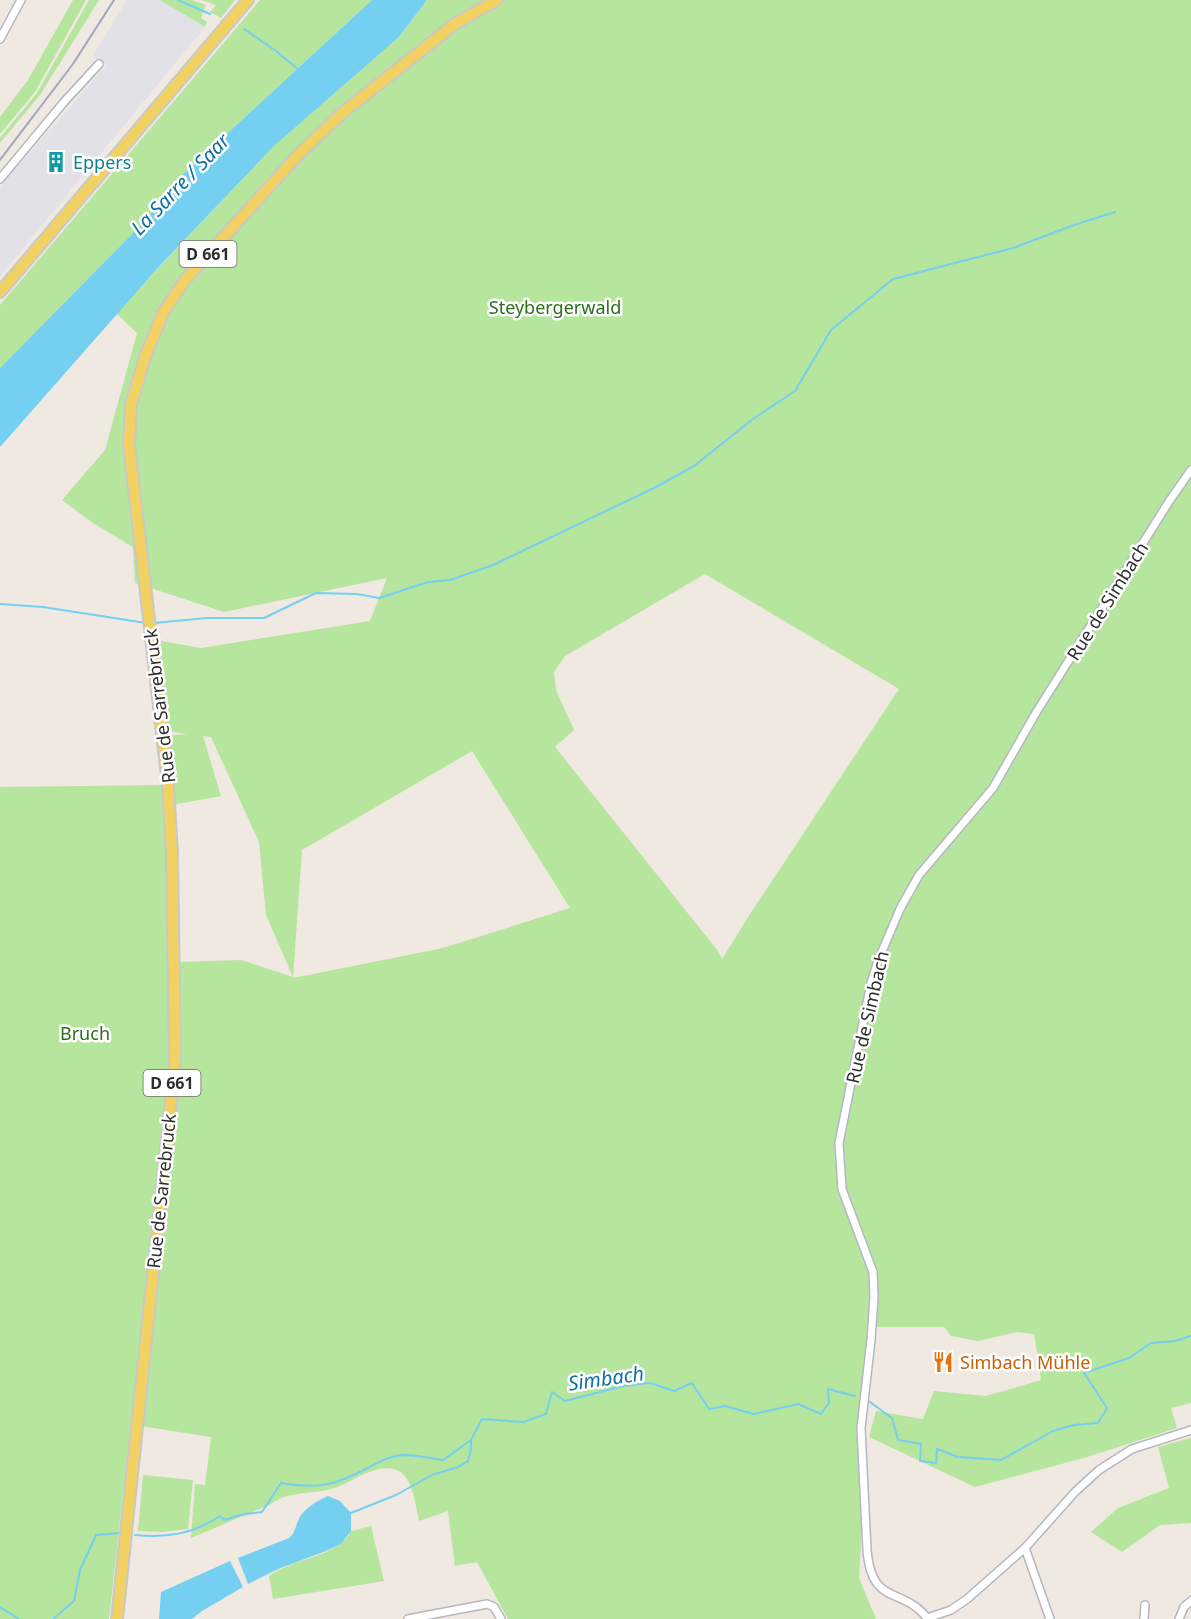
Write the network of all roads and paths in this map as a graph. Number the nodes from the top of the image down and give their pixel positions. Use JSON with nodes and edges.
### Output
{"nodes":[{"id":1,"x":11,"y":0,"type":"edge"},
{"id":2,"x":248,"y":0,"type":"edge"},
{"id":3,"x":496,"y":0,"type":"edge"},
{"id":4,"x":20,"y":2,"type":"edge"},
{"id":5,"x":0,"y":39,"type":"edge"},
{"id":6,"x":99,"y":64,"type":"dead end"},
{"id":7,"x":0,"y":179,"type":"edge"},
{"id":8,"x":0,"y":292,"type":"edge"},
{"id":9,"x":1191,"y":470,"type":"edge"},
{"id":10,"x":1191,"y":1430,"type":"edge"},
{"id":11,"x":1025,"y":1548,"type":"junction"},
{"id":12,"x":1191,"y":1601,"type":"edge"},
{"id":13,"x":1145,"y":1605,"type":"dead end"},
{"id":14,"x":434,"y":1617,"type":"edge"},
{"id":15,"x":117,"y":1619,"type":"edge"},
{"id":16,"x":408,"y":1619,"type":"edge"},
{"id":17,"x":501,"y":1619,"type":"edge"},
{"id":18,"x":927,"y":1619,"type":"edge"},
{"id":19,"x":1050,"y":1619,"type":"edge"},
{"id":20,"x":1144,"y":1619,"type":"edge"},
{"id":21,"x":1179,"y":1619,"type":"edge"}],
"edges":[{"from":1,"to":4,"type":"street"},
{"from":2,"to":8,"type":"main road"},
{"from":3,"to":15,"type":"main road","name":"Rue de Sarrebruck","number":"D 661"},
{"from":4,"to":5,"type":"street"},
{"from":6,"to":7,"type":"street"},
{"from":9,"to":18,"type":"street","name":"Rue de Simbach"},
{"from":10,"to":11,"type":"street"},
{"from":11,"to":18,"type":"street"},
{"from":11,"to":19,"type":"street"},
{"from":12,"to":21,"type":"street"},
{"from":13,"to":20,"type":"street"},
{"from":14,"to":16,"type":"street"},
{"from":14,"to":17,"type":"street"}]}
